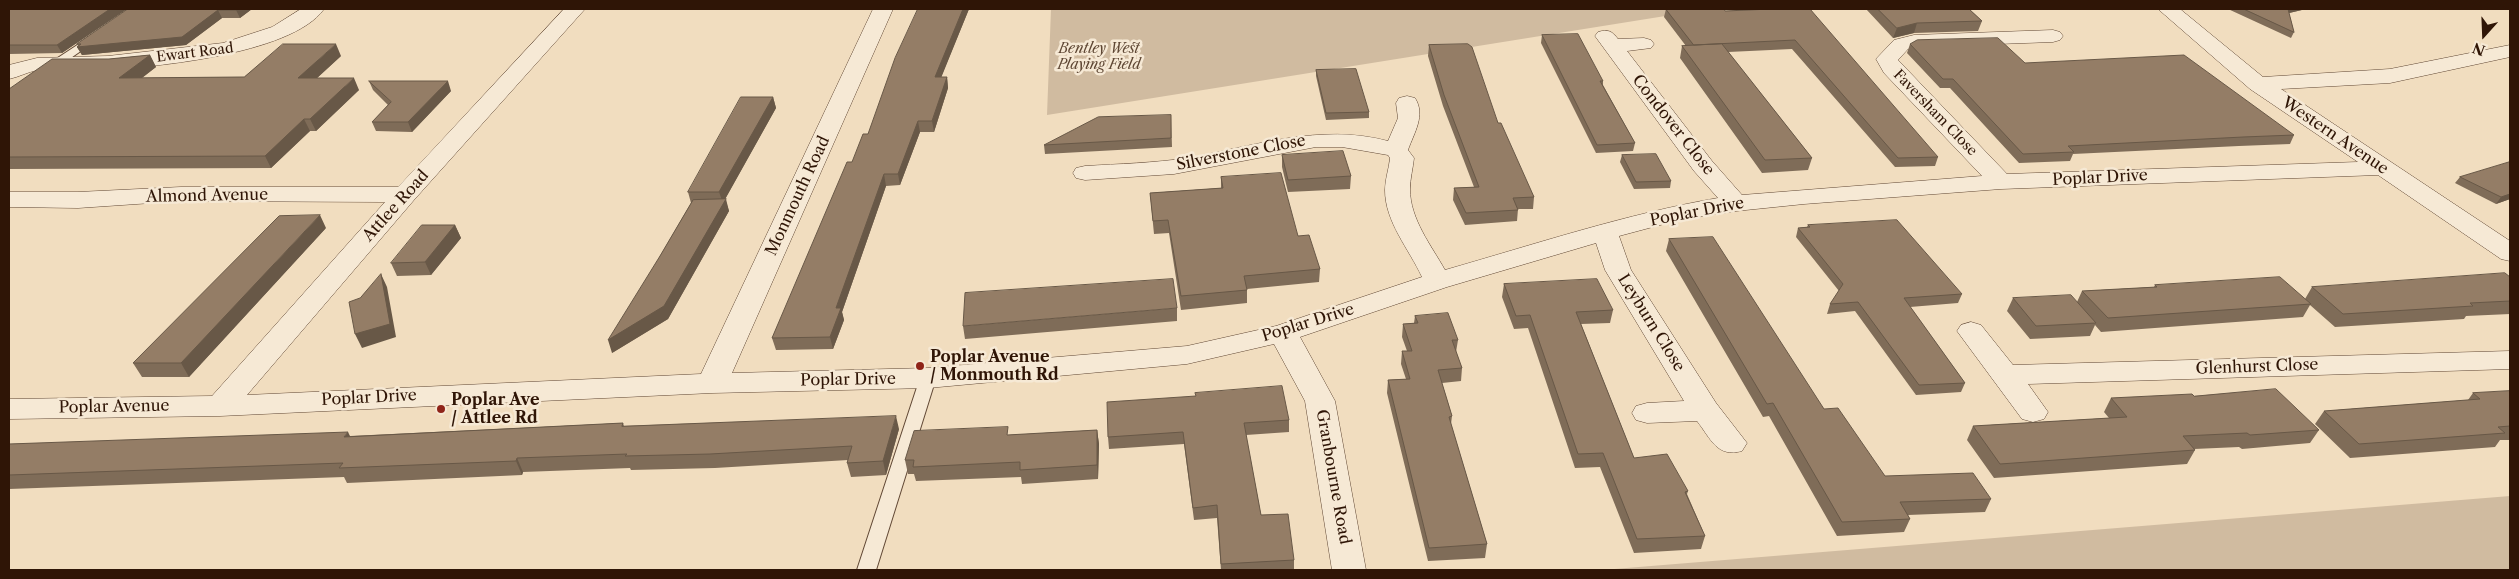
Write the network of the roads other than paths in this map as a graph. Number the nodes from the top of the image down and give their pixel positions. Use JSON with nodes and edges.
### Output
{"nodes":[{"id":1,"x":314,"y":9,"type":"edge"},
{"id":2,"x":575,"y":9,"type":"edge"},
{"id":3,"x":883,"y":9,"type":"edge"},
{"id":4,"x":2168,"y":9,"type":"edge"},
{"id":5,"x":103,"y":31,"type":"edge"},
{"id":6,"x":2053,"y":36,"type":"dead end"},
{"id":7,"x":1644,"y":44,"type":"dead end"},
{"id":8,"x":2510,"y":51,"type":"edge"},
{"id":9,"x":54,"y":65,"type":"junction"},
{"id":10,"x":9,"y":73,"type":"edge"},
{"id":11,"x":2258,"y":84,"type":"junction"},
{"id":12,"x":1407,"y":103,"type":"dead end"},
{"id":13,"x":1396,"y":150,"type":"junction"},
{"id":14,"x":2383,"y":168,"type":"junction"},
{"id":15,"x":1084,"y":173,"type":"dead end"},
{"id":16,"x":2001,"y":182,"type":"junction"},
{"id":17,"x":405,"y":195,"type":"junction"},
{"id":18,"x":9,"y":200,"type":"edge"},
{"id":19,"x":1736,"y":203,"type":"junction"},
{"id":20,"x":1605,"y":232,"type":"junction"},
{"id":21,"x":2510,"y":233,"type":"edge"},
{"id":22,"x":2484,"y":235,"type":"junction"},
{"id":23,"x":2510,"y":253,"type":"edge"},
{"id":24,"x":1437,"y":281,"type":"junction"},
{"id":25,"x":1971,"y":331,"type":"dead end"},
{"id":26,"x":1283,"y":333,"type":"junction"},
{"id":27,"x":2510,"y":360,"type":"edge"},
{"id":28,"x":2004,"y":375,"type":"junction"},
{"id":29,"x":928,"y":378,"type":"junction"},
{"id":30,"x":712,"y":383,"type":"junction"},
{"id":31,"x":220,"y":406,"type":"junction"},
{"id":32,"x":9,"y":409,"type":"edge"},
{"id":33,"x":1704,"y":410,"type":"junction"},
{"id":34,"x":2033,"y":412,"type":"dead end"},
{"id":35,"x":1647,"y":413,"type":"dead end"},
{"id":36,"x":1731,"y":443,"type":"dead end"},
{"id":37,"x":866,"y":570,"type":"edge"},
{"id":38,"x":1349,"y":570,"type":"edge"}],
"edges":[{"from":1,"to":9,"type":"street","name":"Ewart Road"},
{"from":2,"to":17,"type":"street","name":"Attlee Road"},
{"from":3,"to":30,"type":"street","name":"Monmouth Road"},
{"from":4,"to":11,"type":"street","name":"Western Avenue"},
{"from":5,"to":9,"type":"lane"},
{"from":6,"to":16,"type":"street","name":"Faversham Close"},
{"from":7,"to":19,"type":"street","name":"Condover Close"},
{"from":8,"to":11,"type":"street"},
{"from":9,"to":10,"type":"street","name":"Ewart Road"},
{"from":11,"to":14,"type":"street","name":"Western Avenue"},
{"from":12,"to":13,"type":"street"},
{"from":13,"to":15,"type":"street","name":"Silverstone Close"},
{"from":13,"to":24,"type":"street"},
{"from":14,"to":16,"type":"street","name":"Poplar Drive"},
{"from":14,"to":22,"type":"street","name":"Western Avenue"},
{"from":16,"to":19,"type":"street","name":"Poplar Drive"},
{"from":17,"to":18,"type":"street","name":"Almond Avenue"},
{"from":17,"to":31,"type":"street","name":"Attlee Road"},
{"from":19,"to":20,"type":"street","name":"Poplar Drive"},
{"from":20,"to":24,"type":"street","name":"Poplar Drive"},
{"from":20,"to":33,"type":"street","name":"Leyburn Close"},
{"from":21,"to":22,"type":"street"},
{"from":22,"to":23,"type":"street","name":"Western Avenue"},
{"from":24,"to":26,"type":"street","name":"Poplar Drive"},
{"from":25,"to":28,"type":"street"},
{"from":26,"to":29,"type":"street","name":"Poplar Drive"},
{"from":26,"to":38,"type":"street","name":"Granbourne Road"},
{"from":27,"to":28,"type":"street","name":"Glenhurst Close"},
{"from":28,"to":34,"type":"street"},
{"from":29,"to":30,"type":"street","name":"Poplar Drive"},
{"from":29,"to":37,"type":"lane"},
{"from":30,"to":31,"type":"street","name":"Poplar Drive"},
{"from":31,"to":32,"type":"street","name":"Poplar Avenue"},
{"from":33,"to":35,"type":"street"},
{"from":33,"to":36,"type":"street","name":"Leyburn Close"}]}
